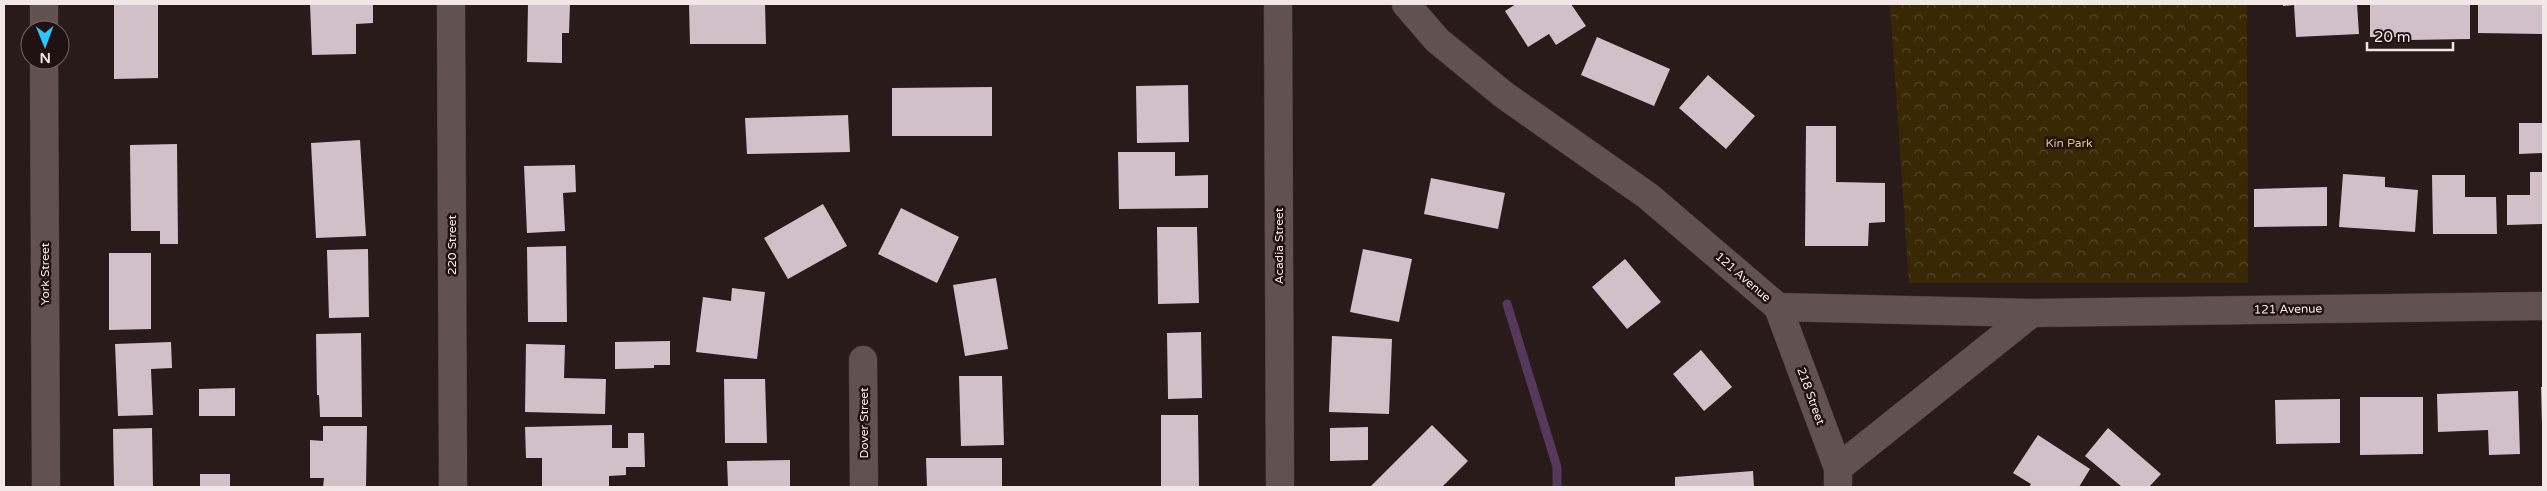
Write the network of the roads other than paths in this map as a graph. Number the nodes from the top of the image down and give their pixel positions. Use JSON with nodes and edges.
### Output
{"nodes":[{"id":1,"x":44,"y":4,"type":"edge"},
{"id":2,"x":451,"y":4,"type":"edge"},
{"id":3,"x":1278,"y":4,"type":"edge"},
{"id":4,"x":1406,"y":4,"type":"edge"},
{"id":5,"x":44,"y":20,"type":"edge"},
{"id":6,"x":44,"y":70,"type":"edge"},
{"id":7,"x":2543,"y":306,"type":"edge"},
{"id":8,"x":1778,"y":307,"type":"junction"},
{"id":9,"x":2032,"y":313,"type":"junction"},
{"id":10,"x":863,"y":360,"type":"dead end"},
{"id":11,"x":1838,"y":478,"type":"edge"},
{"id":12,"x":46,"y":487,"type":"edge"},
{"id":13,"x":453,"y":487,"type":"edge"},
{"id":14,"x":864,"y":487,"type":"edge"},
{"id":15,"x":1280,"y":487,"type":"edge"}],
"edges":[{"from":1,"to":5,"type":"street"},
{"from":2,"to":13,"type":"street","name":"220 Street"},
{"from":3,"to":15,"type":"street","name":"Acadia Street"},
{"from":4,"to":8,"type":"street","name":"121 Avenue"},
{"from":6,"to":12,"type":"street","name":"York Street"},
{"from":7,"to":9,"type":"street","name":"121 Avenue"},
{"from":8,"to":9,"type":"street","name":"121 Avenue"},
{"from":8,"to":11,"type":"street","name":"218 Street"},
{"from":9,"to":11,"type":"street"},
{"from":10,"to":14,"type":"street","name":"Dover Street"}]}
